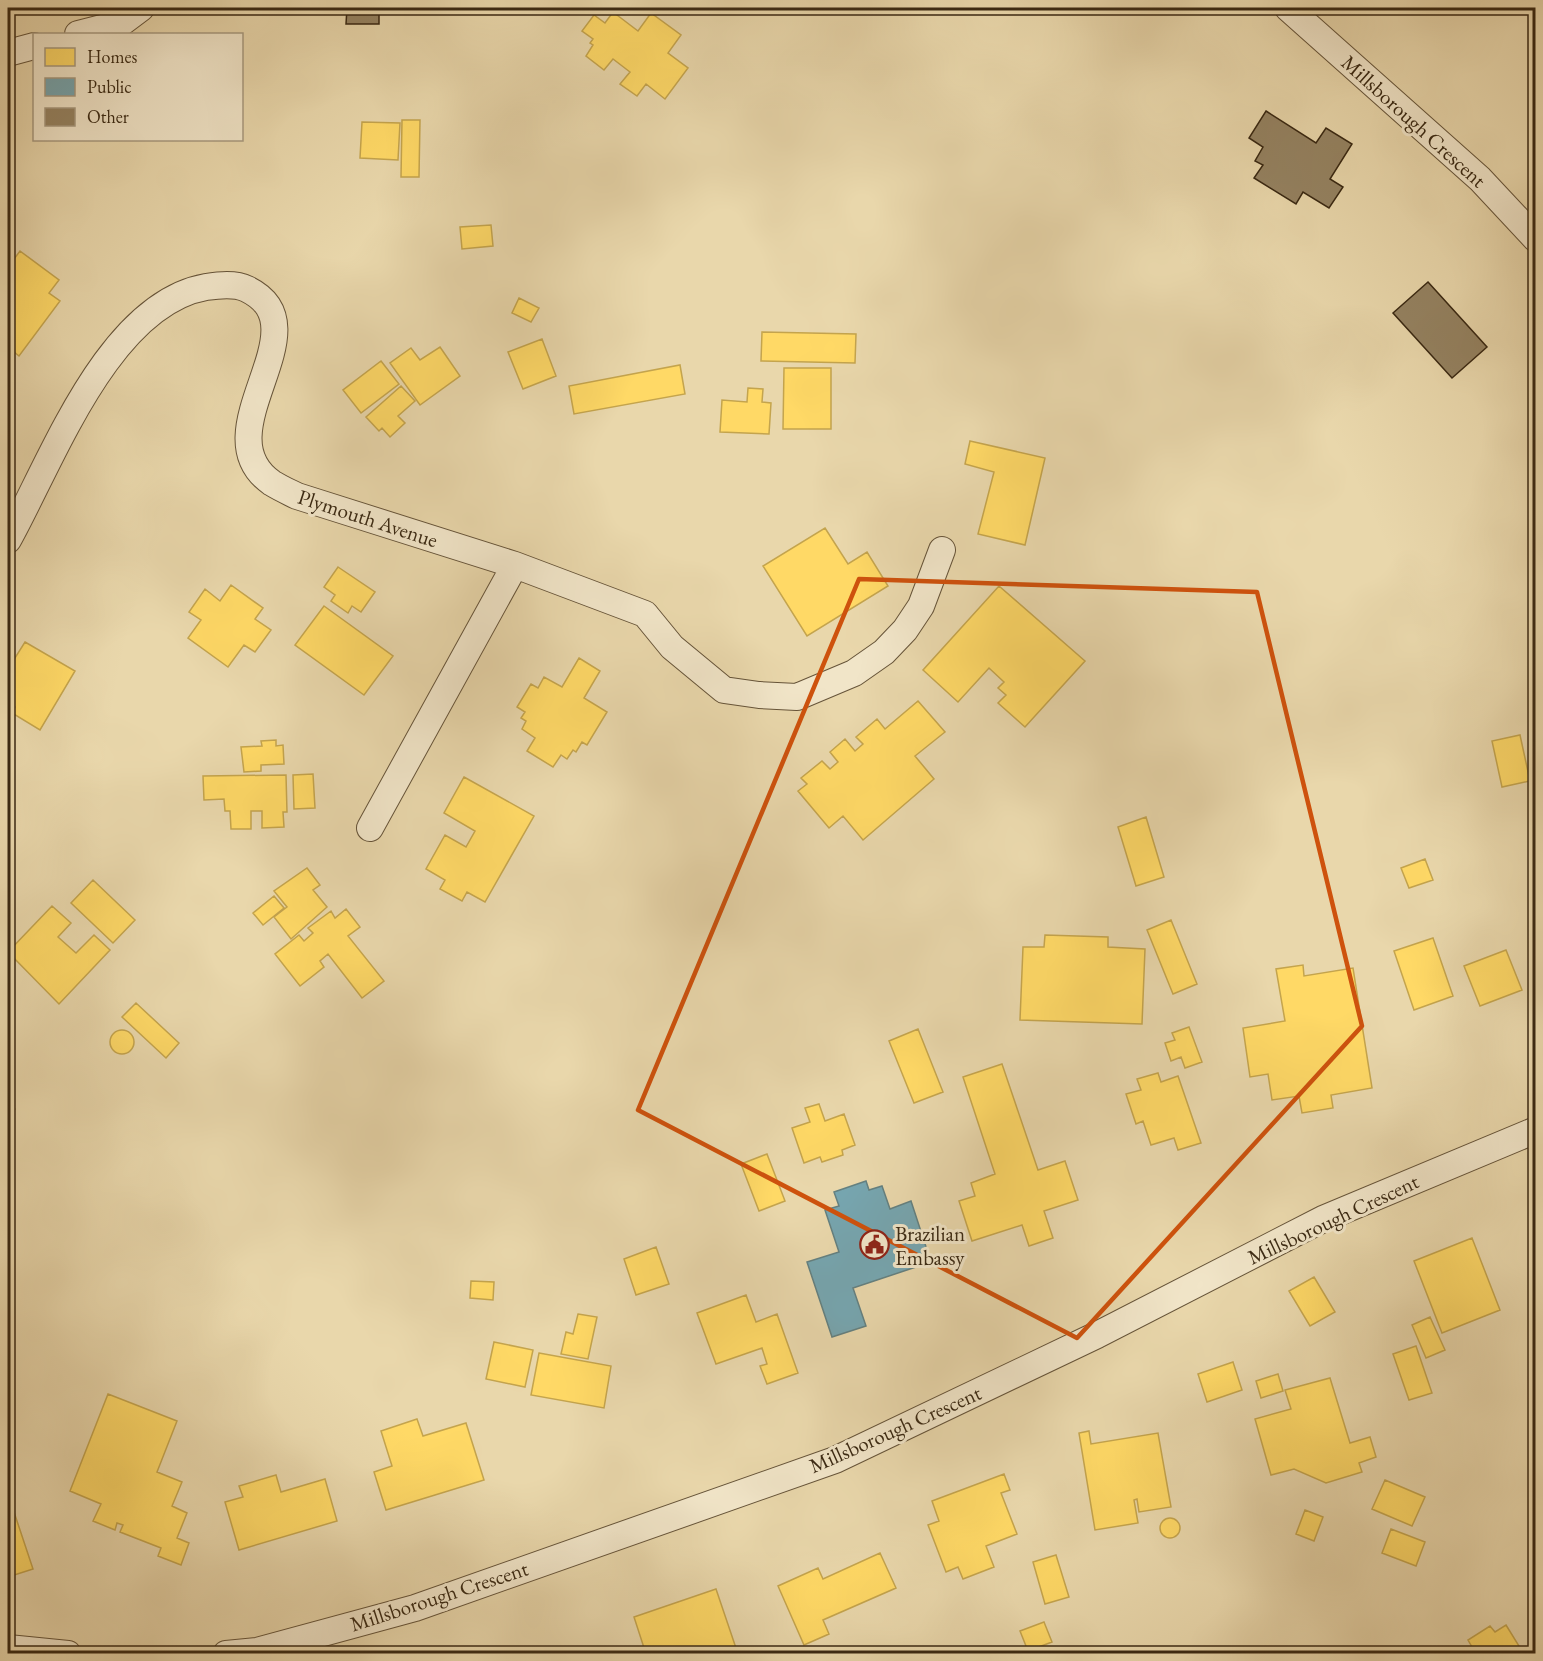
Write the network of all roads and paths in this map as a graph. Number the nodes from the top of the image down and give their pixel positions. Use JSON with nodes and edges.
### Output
{"nodes":[{"id":1,"x":141,"y":8,"type":"edge"},
{"id":2,"x":1288,"y":8,"type":"edge"},
{"id":3,"x":82,"y":33,"type":"edge"},
{"id":4,"x":33,"y":46,"type":"edge"},
{"id":5,"x":8,"y":53,"type":"edge"},
{"id":6,"x":1536,"y":239,"type":"edge"},
{"id":7,"x":8,"y":540,"type":"edge"},
{"id":8,"x":942,"y":550,"type":"dead end"},
{"id":9,"x":515,"y":565,"type":"junction"},
{"id":10,"x":370,"y":828,"type":"dead end"},
{"id":11,"x":1536,"y":1130,"type":"edge"},
{"id":12,"x":8,"y":1648,"type":"edge"},
{"id":13,"x":68,"y":1653,"type":"edge"},
{"id":14,"x":226,"y":1653,"type":"edge"}],
"edges":[{"from":1,"to":3,"type":"street"},
{"from":2,"to":6,"type":"street","name":"Millsborough Crescent"},
{"from":4,"to":5,"type":"street"},
{"from":7,"to":9,"type":"street","name":"Plymouth Avenue"},
{"from":8,"to":9,"type":"street","name":"Plymouth Avenue"},
{"from":9,"to":10,"type":"street"},
{"from":11,"to":14,"type":"street","name":"Millsborough Crescent"},
{"from":12,"to":13,"type":"street"}]}
